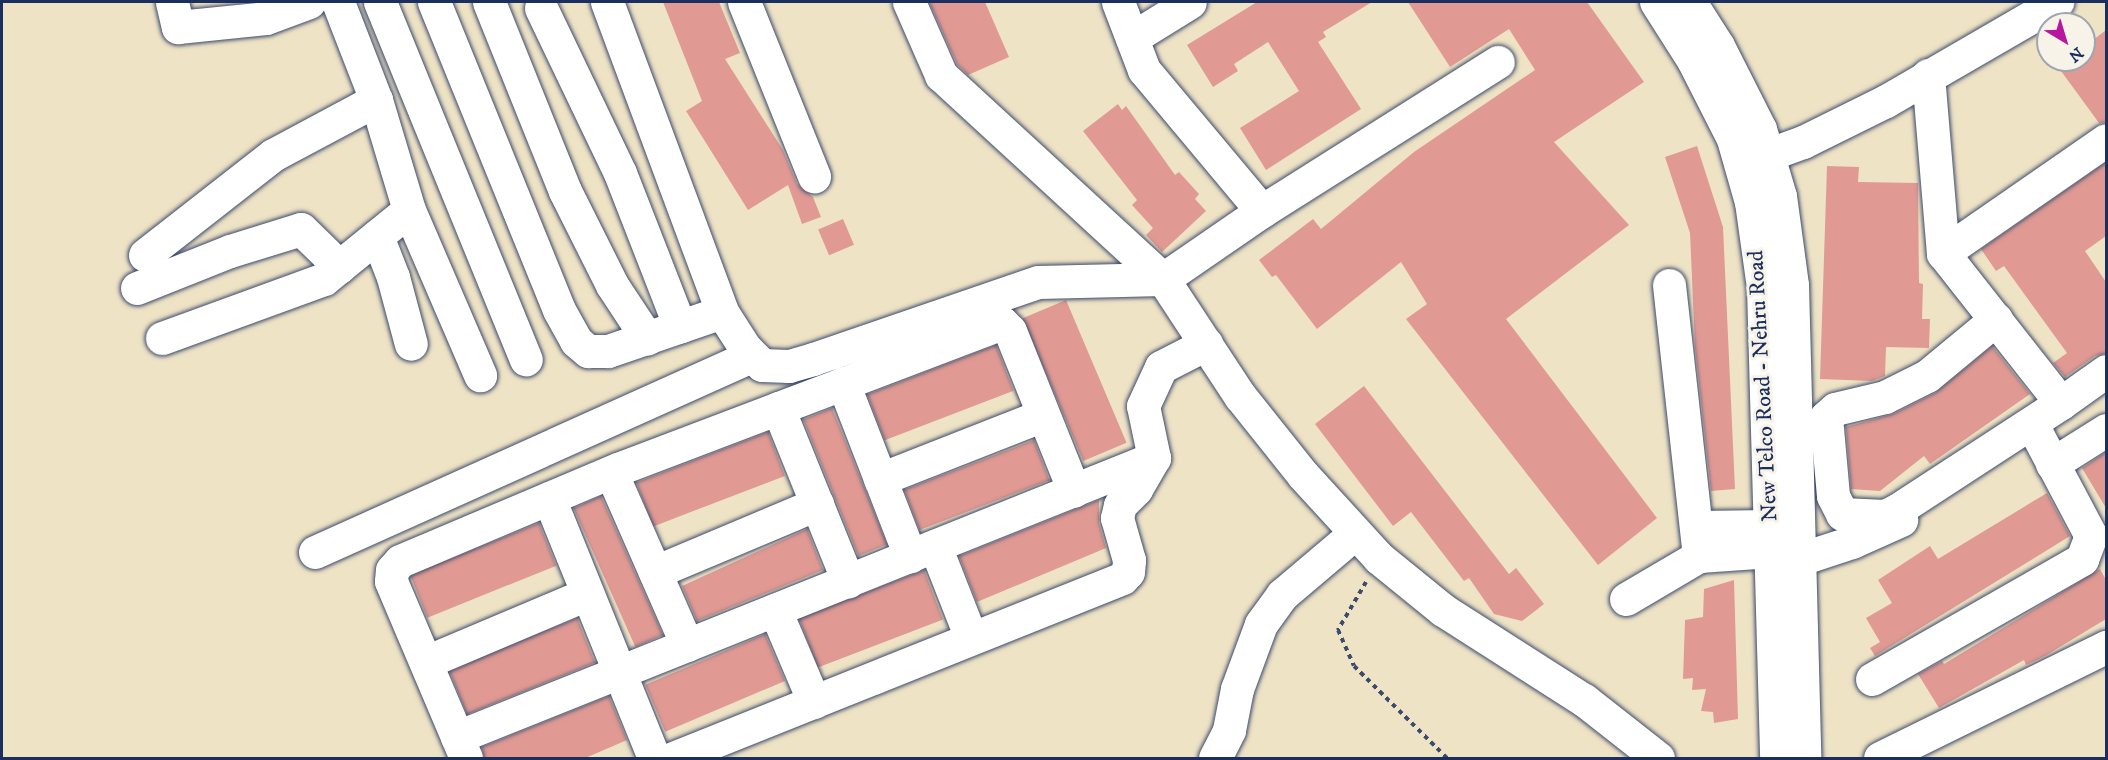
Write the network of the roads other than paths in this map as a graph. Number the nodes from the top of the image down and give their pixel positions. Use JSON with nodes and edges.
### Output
{"nodes":[{"id":1,"x":172,"y":2,"type":"edge"},
{"id":2,"x":309,"y":2,"type":"edge"},
{"id":3,"x":338,"y":2,"type":"edge"},
{"id":4,"x":381,"y":2,"type":"edge"},
{"id":5,"x":434,"y":2,"type":"edge"},
{"id":6,"x":489,"y":2,"type":"edge"},
{"id":7,"x":608,"y":2,"type":"edge"},
{"id":8,"x":744,"y":2,"type":"edge"},
{"id":9,"x":909,"y":2,"type":"edge"},
{"id":10,"x":1118,"y":2,"type":"edge"},
{"id":11,"x":1190,"y":2,"type":"edge"},
{"id":12,"x":1656,"y":2,"type":"edge"},
{"id":13,"x":1690,"y":2,"type":"edge"},
{"id":14,"x":2057,"y":2,"type":"edge"},
{"id":15,"x":541,"y":8,"type":"dead end"},
{"id":16,"x":1132,"y":38,"type":"junction"},
{"id":17,"x":1498,"y":62,"type":"dead end"},
{"id":18,"x":1928,"y":75,"type":"junction"},
{"id":19,"x":376,"y":100,"type":"junction"},
{"id":20,"x":2106,"y":140,"type":"edge"},
{"id":21,"x":1754,"y":160,"type":"junction"},
{"id":22,"x":814,"y":176,"type":"dead end"},
{"id":23,"x":409,"y":210,"type":"junction"},
{"id":24,"x":1262,"y":212,"type":"junction"},
{"id":25,"x":377,"y":236,"type":"junction"},
{"id":26,"x":1943,"y":253,"type":"junction"},
{"id":27,"x":145,"y":255,"type":"dead end"},
{"id":28,"x":340,"y":267,"type":"junction"},
{"id":29,"x":1163,"y":279,"type":"junction"},
{"id":30,"x":1670,"y":285,"type":"dead end"},
{"id":31,"x":137,"y":288,"type":"dead end"},
{"id":32,"x":722,"y":312,"type":"junction"},
{"id":33,"x":1996,"y":319,"type":"junction"},
{"id":34,"x":680,"y":327,"type":"junction"},
{"id":35,"x":162,"y":338,"type":"dead end"},
{"id":36,"x":647,"y":338,"type":"junction"},
{"id":37,"x":411,"y":344,"type":"dead end"},
{"id":38,"x":1206,"y":344,"type":"junction"},
{"id":39,"x":752,"y":356,"type":"junction"},
{"id":40,"x":526,"y":359,"type":"dead end"},
{"id":41,"x":2106,"y":371,"type":"edge"},
{"id":42,"x":480,"y":375,"type":"dead end"},
{"id":43,"x":843,"y":383,"type":"junction"},
{"id":44,"x":2106,"y":387,"type":"edge"},
{"id":45,"x":2061,"y":403,"type":"junction"},
{"id":46,"x":778,"y":408,"type":"junction"},
{"id":47,"x":1043,"y":415,"type":"junction"},
{"id":48,"x":2106,"y":430,"type":"edge"},
{"id":49,"x":2037,"y":434,"type":"junction"},
{"id":50,"x":1154,"y":458,"type":"junction"},
{"id":51,"x":2052,"y":464,"type":"junction"},
{"id":52,"x":611,"y":472,"type":"junction"},
{"id":53,"x":880,"y":479,"type":"junction"},
{"id":54,"x":1074,"y":491,"type":"junction"},
{"id":55,"x":549,"y":498,"type":"junction"},
{"id":56,"x":817,"y":504,"type":"junction"},
{"id":57,"x":1355,"y":533,"type":"junction"},
{"id":58,"x":2101,"y":536,"type":"edge"},
{"id":59,"x":1698,"y":542,"type":"junction"},
{"id":60,"x":1778,"y":549,"type":"junction"},
{"id":61,"x":923,"y":551,"type":"junction"},
{"id":62,"x":315,"y":552,"type":"dead end"},
{"id":63,"x":655,"y":572,"type":"junction"},
{"id":64,"x":848,"y":581,"type":"junction"},
{"id":65,"x":587,"y":594,"type":"junction"},
{"id":66,"x":1626,"y":598,"type":"dead end"},
{"id":67,"x":775,"y":610,"type":"junction"},
{"id":68,"x":971,"y":638,"type":"junction"},
{"id":69,"x":687,"y":645,"type":"junction"},
{"id":70,"x":2106,"y":647,"type":"edge"},
{"id":71,"x":426,"y":662,"type":"junction"},
{"id":72,"x":618,"y":673,"type":"junction"},
{"id":73,"x":1872,"y":679,"type":"dead end"},
{"id":74,"x":814,"y":702,"type":"junction"},
{"id":75,"x":462,"y":748,"type":"edge"},
{"id":76,"x":654,"y":759,"type":"edge"},
{"id":77,"x":673,"y":759,"type":"edge"},
{"id":78,"x":1215,"y":759,"type":"edge"},
{"id":79,"x":1658,"y":759,"type":"edge"},
{"id":80,"x":1776,"y":759,"type":"edge"},
{"id":81,"x":1804,"y":759,"type":"edge"},
{"id":82,"x":1880,"y":759,"type":"edge"}],
"edges":[{"from":1,"to":2,"type":"street"},
{"from":3,"to":19,"type":"street"},
{"from":4,"to":40,"type":"street"},
{"from":5,"to":36,"type":"street"},
{"from":6,"to":36,"type":"street"},
{"from":7,"to":32,"type":"street"},
{"from":8,"to":22,"type":"street"},
{"from":9,"to":29,"type":"street"},
{"from":10,"to":16,"type":"street"},
{"from":11,"to":16,"type":"street"},
{"from":12,"to":21,"type":"street","name":"New Telco Road - Nehru Road"},
{"from":13,"to":21,"type":"street","name":"New Telco Road - Nehru Road"},
{"from":14,"to":18,"type":"street"},
{"from":15,"to":34,"type":"street"},
{"from":16,"to":24,"type":"street"},
{"from":17,"to":24,"type":"street"},
{"from":18,"to":21,"type":"street"},
{"from":18,"to":26,"type":"street"},
{"from":19,"to":23,"type":"street"},
{"from":19,"to":27,"type":"street"},
{"from":20,"to":26,"type":"street"},
{"from":21,"to":60,"type":"street","name":"New Telco Road - Nehru Road"},
{"from":21,"to":60,"type":"street","name":"New Telco Road - Nehru Road"},
{"from":23,"to":25,"type":"street"},
{"from":23,"to":42,"type":"street"},
{"from":24,"to":29,"type":"street"},
{"from":25,"to":28,"type":"street"},
{"from":25,"to":37,"type":"street"},
{"from":26,"to":33,"type":"street"},
{"from":28,"to":31,"type":"street"},
{"from":28,"to":35,"type":"street"},
{"from":29,"to":38,"type":"street"},
{"from":29,"to":39,"type":"street"},
{"from":30,"to":59,"type":"street"},
{"from":32,"to":34,"type":"street"},
{"from":32,"to":39,"type":"street"},
{"from":33,"to":45,"type":"street"},
{"from":33,"to":45,"type":"street"},
{"from":34,"to":36,"type":"street"},
{"from":38,"to":50,"type":"street"},
{"from":38,"to":57,"type":"street"},
{"from":39,"to":62,"type":"street"},
{"from":41,"to":45,"type":"street"},
{"from":43,"to":46,"type":"street"},
{"from":43,"to":47,"type":"street"},
{"from":43,"to":53,"type":"street"},
{"from":44,"to":49,"type":"street"},
{"from":46,"to":52,"type":"street"},
{"from":46,"to":56,"type":"street"},
{"from":47,"to":53,"type":"street"},
{"from":47,"to":54,"type":"street"},
{"from":48,"to":51,"type":"street"},
{"from":49,"to":51,"type":"street"},
{"from":49,"to":60,"type":"street"},
{"from":50,"to":54,"type":"street"},
{"from":50,"to":68,"type":"street"},
{"from":51,"to":58,"type":"street"},
{"from":52,"to":55,"type":"street"},
{"from":52,"to":63,"type":"street"},
{"from":53,"to":61,"type":"street"},
{"from":54,"to":61,"type":"street"},
{"from":55,"to":65,"type":"street"},
{"from":55,"to":71,"type":"street"},
{"from":56,"to":63,"type":"street"},
{"from":56,"to":64,"type":"street"},
{"from":57,"to":78,"type":"street"},
{"from":57,"to":79,"type":"street"},
{"from":58,"to":73,"type":"street"},
{"from":59,"to":60,"type":"street"},
{"from":59,"to":66,"type":"street"},
{"from":60,"to":80,"type":"street","name":"New Telco Road - Nehru Road"},
{"from":60,"to":81,"type":"street","name":"New Telco Road - Nehru Road"},
{"from":61,"to":64,"type":"street"},
{"from":61,"to":68,"type":"street"},
{"from":63,"to":69,"type":"street"},
{"from":64,"to":67,"type":"street"},
{"from":65,"to":71,"type":"street"},
{"from":65,"to":72,"type":"street"},
{"from":67,"to":69,"type":"street"},
{"from":67,"to":74,"type":"street"},
{"from":68,"to":74,"type":"street"},
{"from":69,"to":72,"type":"street"},
{"from":70,"to":82,"type":"street"},
{"from":71,"to":75,"type":"street"},
{"from":72,"to":75,"type":"street"},
{"from":72,"to":76,"type":"street"},
{"from":74,"to":77,"type":"street"}]}
